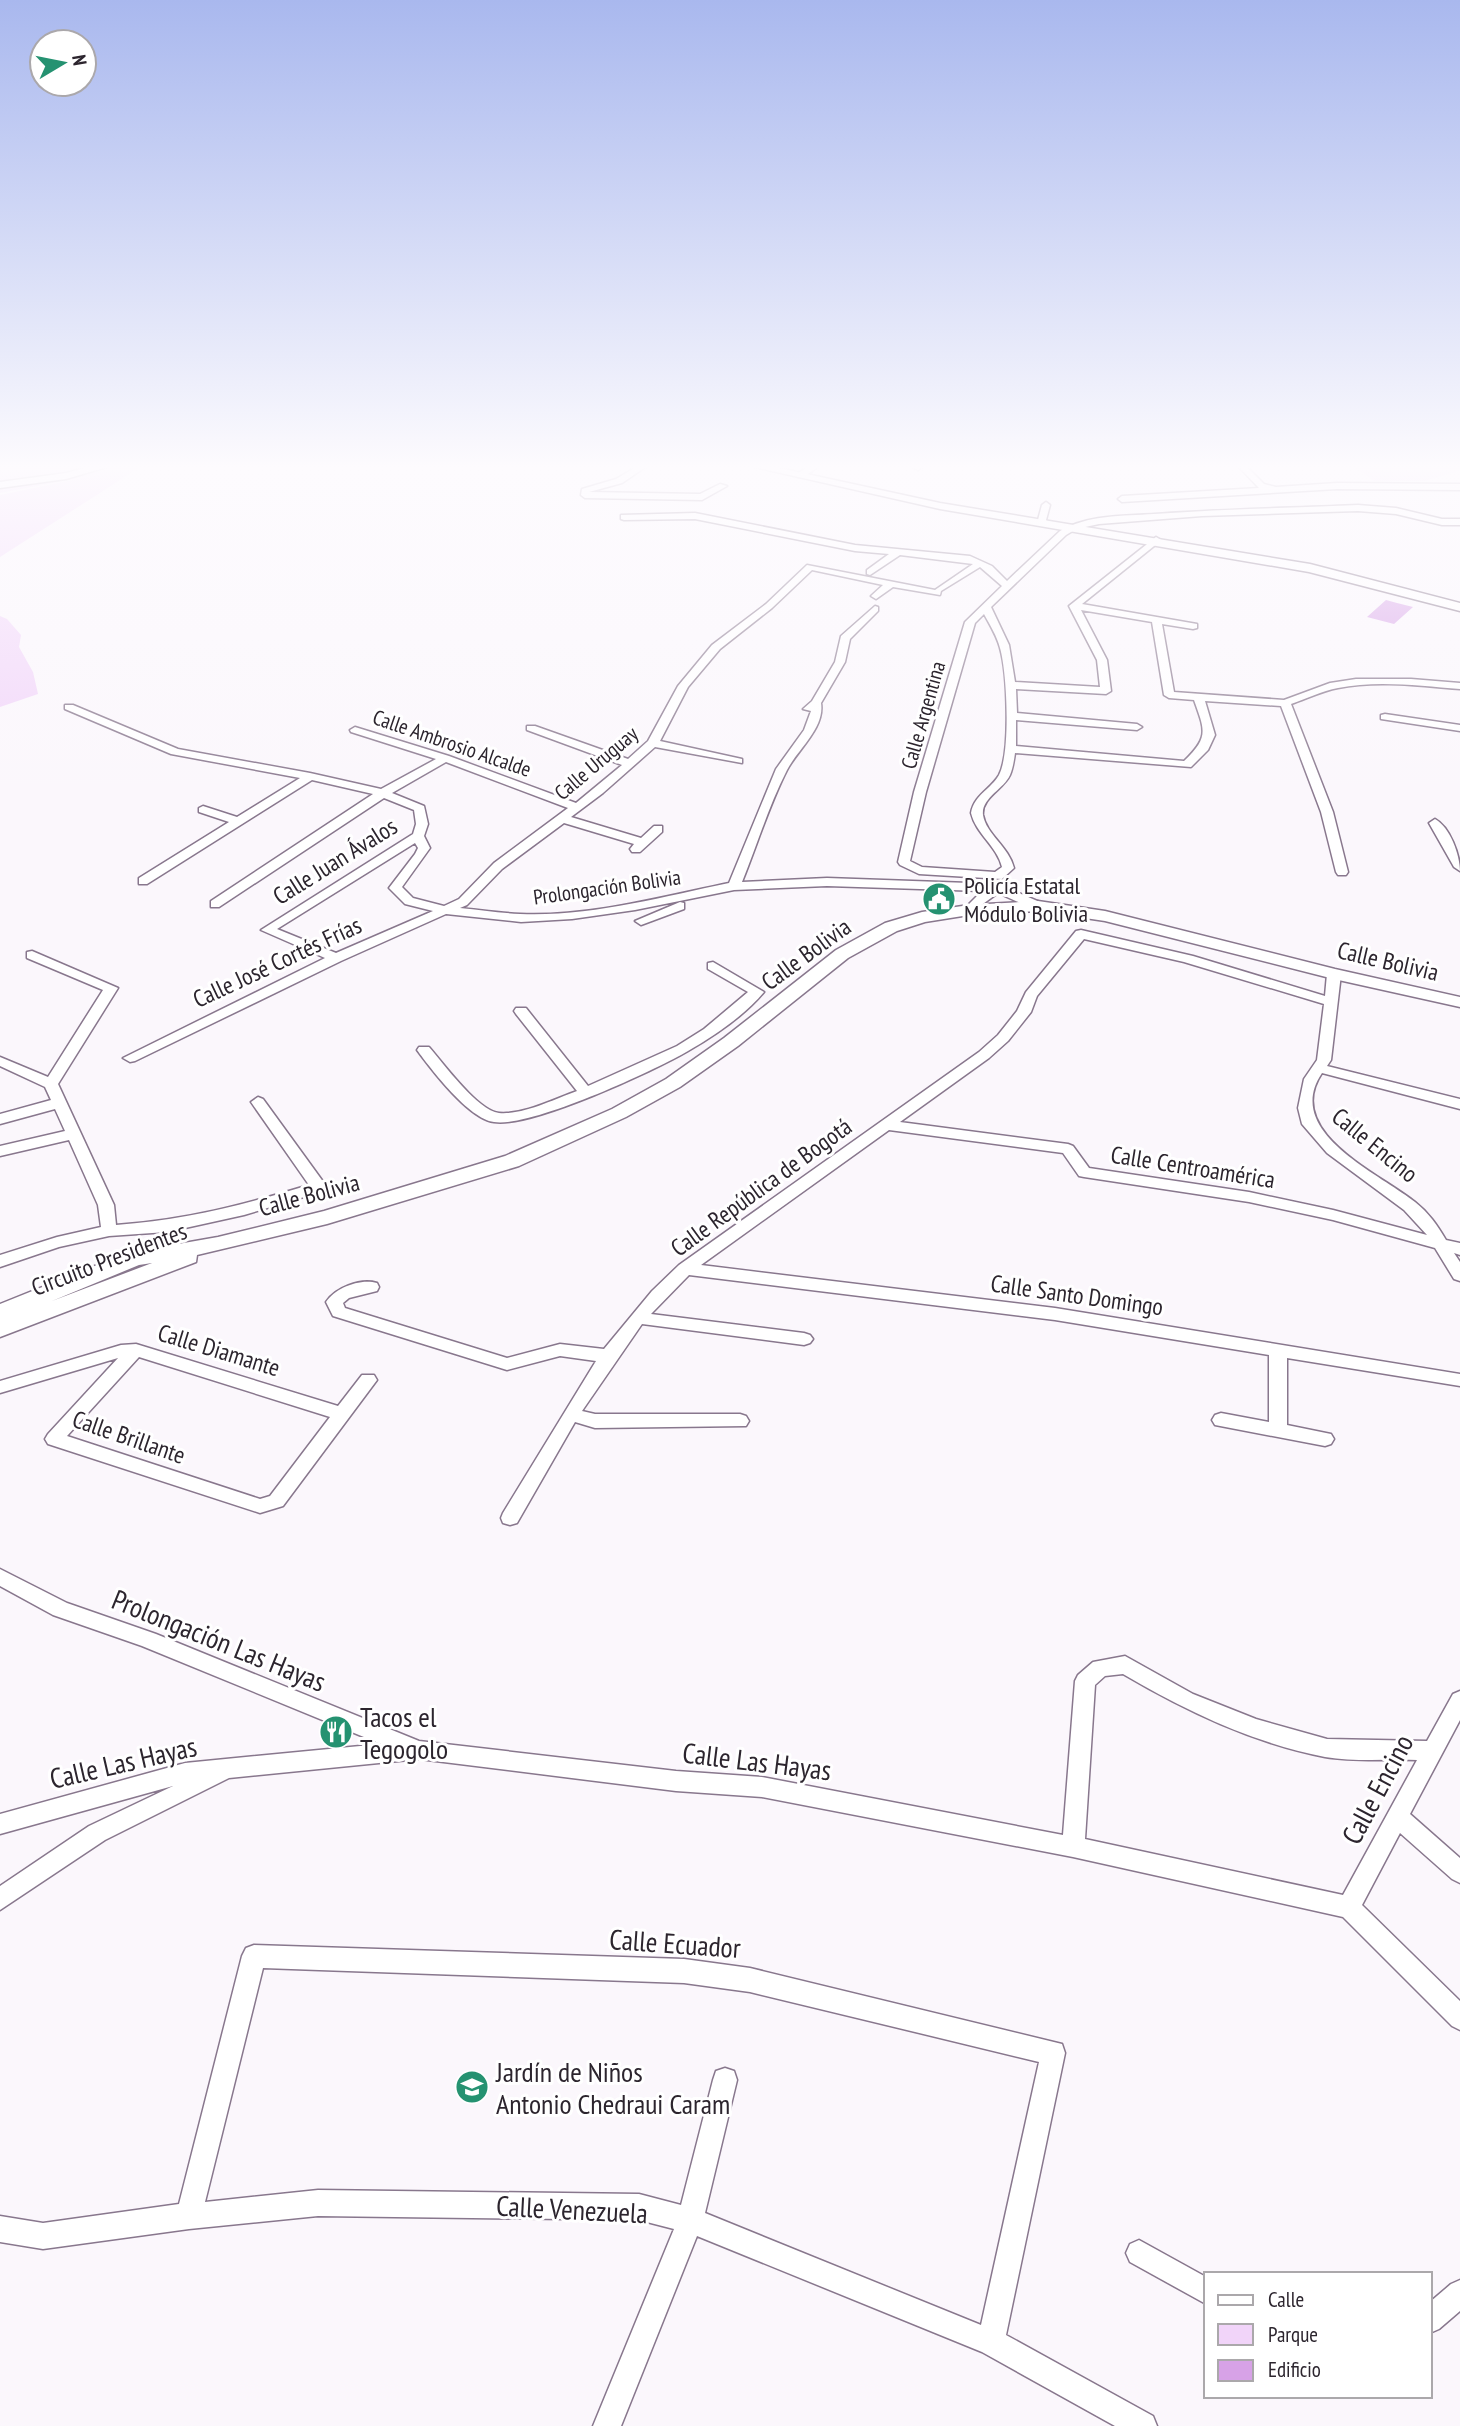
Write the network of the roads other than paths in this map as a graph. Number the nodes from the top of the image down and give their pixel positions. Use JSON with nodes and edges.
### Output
{"nodes":[{"id":1,"x":797,"y":579,"type":"edge"},
{"id":2,"x":867,"y":579,"type":"edge"},
{"id":3,"x":956,"y":579,"type":"edge"},
{"id":4,"x":999,"y":579,"type":"edge"},
{"id":5,"x":1013,"y":579,"type":"edge"},
{"id":6,"x":1109,"y":579,"type":"edge"},
{"id":7,"x":1353,"y":579,"type":"edge"},
{"id":8,"x":890,"y":584,"type":"junction"},
{"id":9,"x":1006,"y":585,"type":"junction"},
{"id":10,"x":876,"y":596,"type":"dead end"},
{"id":11,"x":1074,"y":606,"type":"junction"},
{"id":12,"x":986,"y":607,"type":"junction"},
{"id":13,"x":1460,"y":607,"type":"edge"},
{"id":14,"x":875,"y":609,"type":"dead end"},
{"id":15,"x":1157,"y":621,"type":"junction"},
{"id":16,"x":1193,"y":626,"type":"dead end"},
{"id":17,"x":1009,"y":685,"type":"junction"},
{"id":18,"x":1460,"y":686,"type":"edge"},
{"id":19,"x":1199,"y":698,"type":"junction"},
{"id":20,"x":1285,"y":703,"type":"junction"},
{"id":21,"x":69,"y":706,"type":"dead end"},
{"id":22,"x":1010,"y":716,"type":"junction"},
{"id":23,"x":1385,"y":717,"type":"dead end"},
{"id":24,"x":1137,"y":727,"type":"dead end"},
{"id":25,"x":531,"y":728,"type":"dead end"},
{"id":26,"x":1460,"y":728,"type":"edge"},
{"id":27,"x":355,"y":730,"type":"dead end"},
{"id":28,"x":653,"y":743,"type":"junction"},
{"id":29,"x":1011,"y":749,"type":"junction"},
{"id":30,"x":446,"y":758,"type":"junction"},
{"id":31,"x":738,"y":761,"type":"dead end"},
{"id":32,"x":630,"y":764,"type":"junction"},
{"id":33,"x":310,"y":776,"type":"junction"},
{"id":34,"x":383,"y":793,"type":"junction"},
{"id":35,"x":576,"y":807,"type":"junction"},
{"id":36,"x":203,"y":810,"type":"dead end"},
{"id":37,"x":560,"y":818,"type":"junction"},
{"id":38,"x":238,"y":821,"type":"junction"},
{"id":39,"x":1436,"y":823,"type":"dead end"},
{"id":40,"x":658,"y":829,"type":"dead end"},
{"id":41,"x":418,"y":836,"type":"junction"},
{"id":42,"x":1460,"y":867,"type":"edge"},
{"id":43,"x":1342,"y":872,"type":"dead end"},
{"id":44,"x":143,"y":881,"type":"dead end"},
{"id":45,"x":998,"y":882,"type":"junction"},
{"id":46,"x":734,"y":886,"type":"junction"},
{"id":47,"x":713,"y":889,"type":"junction"},
{"id":48,"x":215,"y":904,"type":"dead end"},
{"id":49,"x":1038,"y":906,"type":"junction"},
{"id":50,"x":445,"y":910,"type":"junction"},
{"id":51,"x":969,"y":910,"type":"junction"},
{"id":52,"x":641,"y":921,"type":"dead end"},
{"id":53,"x":32,"y":956,"type":"dead end"},
{"id":54,"x":336,"y":958,"type":"junction"},
{"id":55,"x":713,"y":966,"type":"dead end"},
{"id":56,"x":1334,"y":974,"type":"junction"},
{"id":57,"x":1330,"y":1002,"type":"junction"},
{"id":58,"x":1460,"y":1002,"type":"edge"},
{"id":59,"x":521,"y":1011,"type":"dead end"},
{"id":60,"x":709,"y":1032,"type":"junction"},
{"id":61,"x":732,"y":1042,"type":"junction"},
{"id":62,"x":424,"y":1050,"type":"dead end"},
{"id":63,"x":130,"y":1058,"type":"dead end"},
{"id":64,"x":0,"y":1061,"type":"edge"},
{"id":65,"x":1319,"y":1068,"type":"junction"},
{"id":66,"x":51,"y":1084,"type":"junction"},
{"id":67,"x":586,"y":1093,"type":"junction"},
{"id":68,"x":258,"y":1102,"type":"dead end"},
{"id":69,"x":60,"y":1103,"type":"junction"},
{"id":70,"x":1460,"y":1104,"type":"edge"},
{"id":71,"x":0,"y":1119,"type":"edge"},
{"id":72,"x":885,"y":1125,"type":"junction"},
{"id":73,"x":74,"y":1134,"type":"junction"},
{"id":74,"x":0,"y":1151,"type":"edge"},
{"id":75,"x":109,"y":1231,"type":"junction"},
{"id":76,"x":219,"y":1244,"type":"junction"},
{"id":77,"x":1443,"y":1245,"type":"junction"},
{"id":78,"x":1460,"y":1249,"type":"edge"},
{"id":79,"x":0,"y":1261,"type":"edge"},
{"id":80,"x":685,"y":1269,"type":"junction"},
{"id":81,"x":1460,"y":1275,"type":"edge"},
{"id":82,"x":371,"y":1287,"type":"dead end"},
{"id":83,"x":0,"y":1313,"type":"edge"},
{"id":84,"x":638,"y":1318,"type":"junction"},
{"id":85,"x":0,"y":1329,"type":"edge"},
{"id":86,"x":804,"y":1339,"type":"dead end"},
{"id":87,"x":136,"y":1350,"type":"junction"},
{"id":88,"x":1278,"y":1351,"type":"junction"},
{"id":89,"x":609,"y":1356,"type":"junction"},
{"id":90,"x":368,"y":1380,"type":"dead end"},
{"id":91,"x":1460,"y":1380,"type":"edge"},
{"id":92,"x":0,"y":1387,"type":"edge"},
{"id":93,"x":341,"y":1414,"type":"junction"},
{"id":94,"x":573,"y":1415,"type":"junction"},
{"id":95,"x":1221,"y":1420,"type":"dead end"},
{"id":96,"x":740,"y":1421,"type":"dead end"},
{"id":97,"x":1278,"y":1431,"type":"junction"},
{"id":98,"x":1325,"y":1439,"type":"dead end"},
{"id":99,"x":510,"y":1518,"type":"dead end"},
{"id":100,"x":0,"y":1577,"type":"edge"},
{"id":101,"x":1460,"y":1700,"type":"edge"},
{"id":102,"x":419,"y":1751,"type":"junction"},
{"id":103,"x":1431,"y":1751,"type":"junction"},
{"id":104,"x":229,"y":1770,"type":"junction"},
{"id":105,"x":1397,"y":1816,"type":"junction"},
{"id":106,"x":0,"y":1824,"type":"edge"},
{"id":107,"x":1073,"y":1847,"type":"junction"},
{"id":108,"x":1460,"y":1872,"type":"edge"},
{"id":109,"x":0,"y":1899,"type":"edge"},
{"id":110,"x":1349,"y":1907,"type":"junction"},
{"id":111,"x":1460,"y":2018,"type":"edge"},
{"id":112,"x":725,"y":2080,"type":"dead end"},
{"id":113,"x":189,"y":2216,"type":"junction"},
{"id":114,"x":690,"y":2220,"type":"junction"},
{"id":115,"x":0,"y":2229,"type":"edge"},
{"id":116,"x":1139,"y":2253,"type":"dead end"},
{"id":117,"x":1204,"y":2290,"type":"edge"},
{"id":118,"x":1460,"y":2293,"type":"edge"},
{"id":119,"x":1432,"y":2318,"type":"edge"},
{"id":120,"x":991,"y":2342,"type":"junction"},
{"id":121,"x":607,"y":2426,"type":"edge"},
{"id":122,"x":1143,"y":2426,"type":"edge"}],
"edges":[{"from":1,"to":28,"type":"street","name":"Calle Uruguay"},
{"from":2,"to":8,"type":"street","name":"Calle Uruguay"},
{"from":3,"to":8,"type":"street"},
{"from":4,"to":9,"type":"street"},
{"from":5,"to":9,"type":"street","name":"Calle Argentina"},
{"from":6,"to":11,"type":"street"},
{"from":7,"to":13,"type":"main road"},
{"from":8,"to":10,"type":"street"},
{"from":9,"to":12,"type":"street","name":"Calle Argentina"},
{"from":11,"to":15,"type":"street"},
{"from":11,"to":17,"type":"street"},
{"from":12,"to":17,"type":"street"},
{"from":12,"to":45,"type":"street","name":"Calle Argentina"},
{"from":14,"to":46,"type":"street"},
{"from":15,"to":16,"type":"street"},
{"from":15,"to":19,"type":"street"},
{"from":17,"to":22,"type":"street"},
{"from":18,"to":20,"type":"street"},
{"from":19,"to":20,"type":"street"},
{"from":19,"to":29,"type":"street"},
{"from":20,"to":43,"type":"street"},
{"from":21,"to":33,"type":"street","name":"Prolongación Bolivia"},
{"from":22,"to":24,"type":"street"},
{"from":22,"to":29,"type":"street"},
{"from":23,"to":26,"type":"street"},
{"from":25,"to":32,"type":"street"},
{"from":27,"to":30,"type":"street","name":"Calle Ambrosio Alcalde"},
{"from":28,"to":31,"type":"street"},
{"from":28,"to":32,"type":"street","name":"Calle Uruguay"},
{"from":29,"to":45,"type":"street"},
{"from":30,"to":34,"type":"street"},
{"from":30,"to":35,"type":"street","name":"Calle Ambrosio Alcalde"},
{"from":32,"to":35,"type":"street","name":"Calle Uruguay"},
{"from":33,"to":34,"type":"street","name":"Prolongación Bolivia"},
{"from":33,"to":38,"type":"street"},
{"from":34,"to":41,"type":"street","name":"Prolongación Bolivia"},
{"from":34,"to":48,"type":"street"},
{"from":35,"to":37,"type":"street","name":"Calle Uruguay"},
{"from":36,"to":38,"type":"street"},
{"from":37,"to":40,"type":"street"},
{"from":37,"to":50,"type":"street","name":"Calle Uruguay"},
{"from":38,"to":44,"type":"street"},
{"from":39,"to":42,"type":"street"},
{"from":41,"to":50,"type":"street","name":"Prolongación Bolivia"},
{"from":41,"to":54,"type":"street","name":"Calle Juan Ávalos"},
{"from":45,"to":46,"type":"street","name":"Prolongación Bolivia"},
{"from":45,"to":49,"type":"street"},
{"from":45,"to":51,"type":"street"},
{"from":46,"to":47,"type":"street","name":"Prolongación Bolivia"},
{"from":47,"to":50,"type":"street","name":"Prolongación Bolivia"},
{"from":47,"to":52,"type":"street"},
{"from":49,"to":51,"type":"main road","name":"Calle Bolivia"},
{"from":49,"to":56,"type":"main road","name":"Calle Bolivia"},
{"from":50,"to":54,"type":"street","name":"Calle José Cortés Frías"},
{"from":51,"to":61,"type":"main road","name":"Calle Bolivia"},
{"from":53,"to":66,"type":"street"},
{"from":54,"to":63,"type":"street","name":"Calle José Cortés Frías"},
{"from":55,"to":60,"type":"street"},
{"from":56,"to":57,"type":"street","name":"Calle Encino"},
{"from":56,"to":58,"type":"main road","name":"Calle Bolivia"},
{"from":57,"to":65,"type":"street","name":"Calle Encino"},
{"from":57,"to":72,"type":"street","name":"Calle República de Bogotá"},
{"from":59,"to":67,"type":"street"},
{"from":60,"to":61,"type":"street"},
{"from":60,"to":67,"type":"street"},
{"from":61,"to":76,"type":"main road","name":"Calle Bolivia"},
{"from":62,"to":67,"type":"street"},
{"from":64,"to":66,"type":"street"},
{"from":65,"to":70,"type":"street"},
{"from":65,"to":77,"type":"street","name":"Calle Encino"},
{"from":66,"to":69,"type":"street"},
{"from":68,"to":75,"type":"street"},
{"from":69,"to":71,"type":"street"},
{"from":69,"to":73,"type":"street"},
{"from":72,"to":77,"type":"street","name":"Calle Centroamérica"},
{"from":72,"to":80,"type":"street","name":"Calle República de Bogotá"},
{"from":73,"to":74,"type":"street"},
{"from":73,"to":75,"type":"street"},
{"from":75,"to":79,"type":"street"},
{"from":76,"to":83,"type":"main road","name":"Circuito Presidentes"},
{"from":76,"to":85,"type":"main road","name":"Circuito Presidentes"},
{"from":77,"to":78,"type":"street","name":"Calle Centroamérica"},
{"from":77,"to":81,"type":"street","name":"Calle Encino"},
{"from":80,"to":84,"type":"street","name":"Calle República de Bogotá"},
{"from":80,"to":88,"type":"street","name":"Calle Santo Domingo"},
{"from":82,"to":89,"type":"street"},
{"from":84,"to":86,"type":"street"},
{"from":84,"to":89,"type":"street","name":"Calle República de Bogotá"},
{"from":87,"to":92,"type":"street","name":"Calle Diamante"},
{"from":87,"to":93,"type":"street","name":"Calle Diamante"},
{"from":87,"to":93,"type":"street","name":"Calle Brillante"},
{"from":88,"to":91,"type":"street","name":"Calle Santo Domingo"},
{"from":88,"to":97,"type":"street"},
{"from":89,"to":94,"type":"street","name":"Calle República de Bogotá"},
{"from":90,"to":93,"type":"street"},
{"from":94,"to":96,"type":"street"},
{"from":94,"to":99,"type":"street","name":"Calle República de Bogotá"},
{"from":95,"to":97,"type":"street"},
{"from":97,"to":98,"type":"street"},
{"from":100,"to":102,"type":"street","name":"Prolongación Las Hayas"},
{"from":101,"to":103,"type":"street","name":"Calle Encino"},
{"from":102,"to":104,"type":"street","name":"Calle Las Hayas"},
{"from":102,"to":107,"type":"street","name":"Calle Las Hayas"},
{"from":103,"to":105,"type":"street","name":"Calle Encino"},
{"from":103,"to":107,"type":"street"},
{"from":104,"to":106,"type":"street","name":"Calle Las Hayas"},
{"from":104,"to":109,"type":"street"},
{"from":105,"to":108,"type":"street"},
{"from":105,"to":110,"type":"street","name":"Calle Encino"},
{"from":107,"to":110,"type":"street","name":"Calle Las Hayas"},
{"from":110,"to":111,"type":"street"},
{"from":112,"to":114,"type":"street"},
{"from":113,"to":114,"type":"street","name":"Calle Venezuela"},
{"from":113,"to":115,"type":"street","name":"Calle Venezuela"},
{"from":113,"to":120,"type":"street","name":"Calle Ecuador"},
{"from":114,"to":120,"type":"street","name":"Calle Venezuela"},
{"from":114,"to":121,"type":"street"},
{"from":116,"to":117,"type":"street"},
{"from":118,"to":119,"type":"street"},
{"from":120,"to":122,"type":"street","name":"Calle Venezuela"}]}
